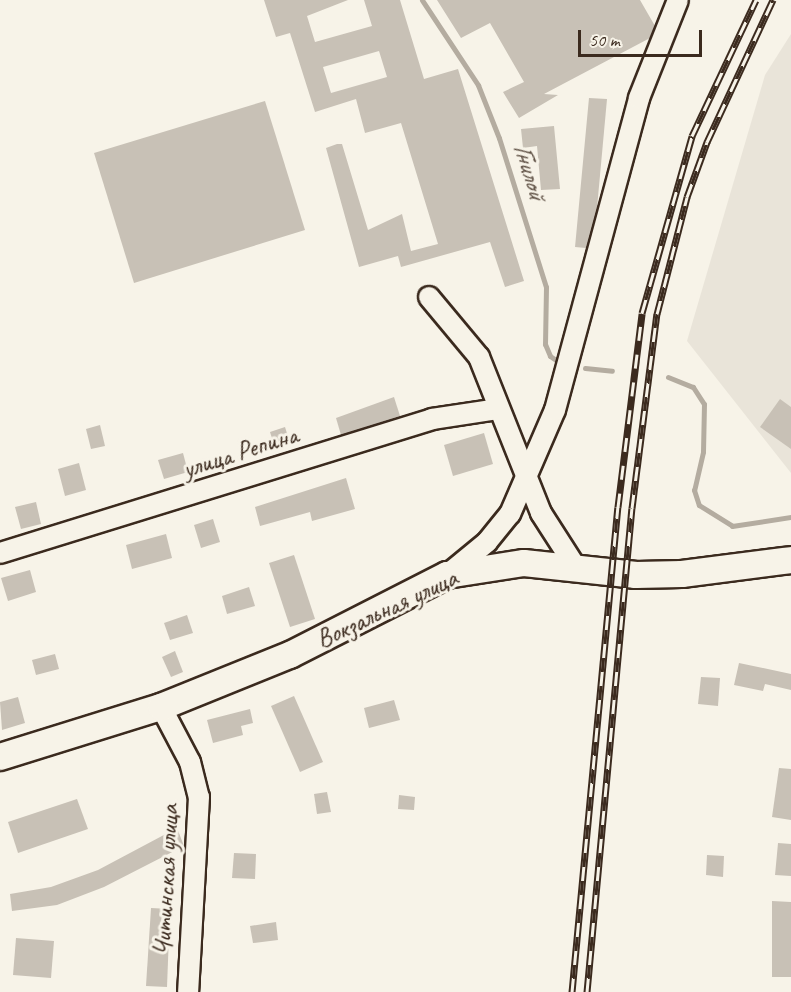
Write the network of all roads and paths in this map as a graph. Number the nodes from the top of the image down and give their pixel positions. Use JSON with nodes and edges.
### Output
{"nodes":[{"id":1,"x":678,"y":0,"type":"edge"},
{"id":2,"x":429,"y":297,"type":"dead end"},
{"id":3,"x":497,"y":409,"type":"junction"},
{"id":4,"x":527,"y":479,"type":"junction"},
{"id":5,"x":0,"y":553,"type":"edge"},
{"id":6,"x":791,"y":560,"type":"edge"},
{"id":7,"x":576,"y":569,"type":"junction"},
{"id":8,"x":447,"y":575,"type":"junction"},
{"id":9,"x":161,"y":707,"type":"junction"},
{"id":10,"x":0,"y":757,"type":"edge"},
{"id":11,"x":188,"y":992,"type":"edge"}],
"edges":[{"from":1,"to":4,"type":"street"},
{"from":2,"to":3,"type":"street"},
{"from":3,"to":4,"type":"street"},
{"from":3,"to":5,"type":"street","name":"улица Репина"},
{"from":4,"to":7,"type":"street"},
{"from":4,"to":8,"type":"street"},
{"from":6,"to":7,"type":"main road","name":"Вокзальная улица"},
{"from":7,"to":8,"type":"main road","name":"Вокзальная улица"},
{"from":8,"to":9,"type":"main road","name":"Вокзальная улица"},
{"from":9,"to":10,"type":"main road","name":"Вокзальная улица"},
{"from":9,"to":11,"type":"street","name":"Читинская улица"}]}
